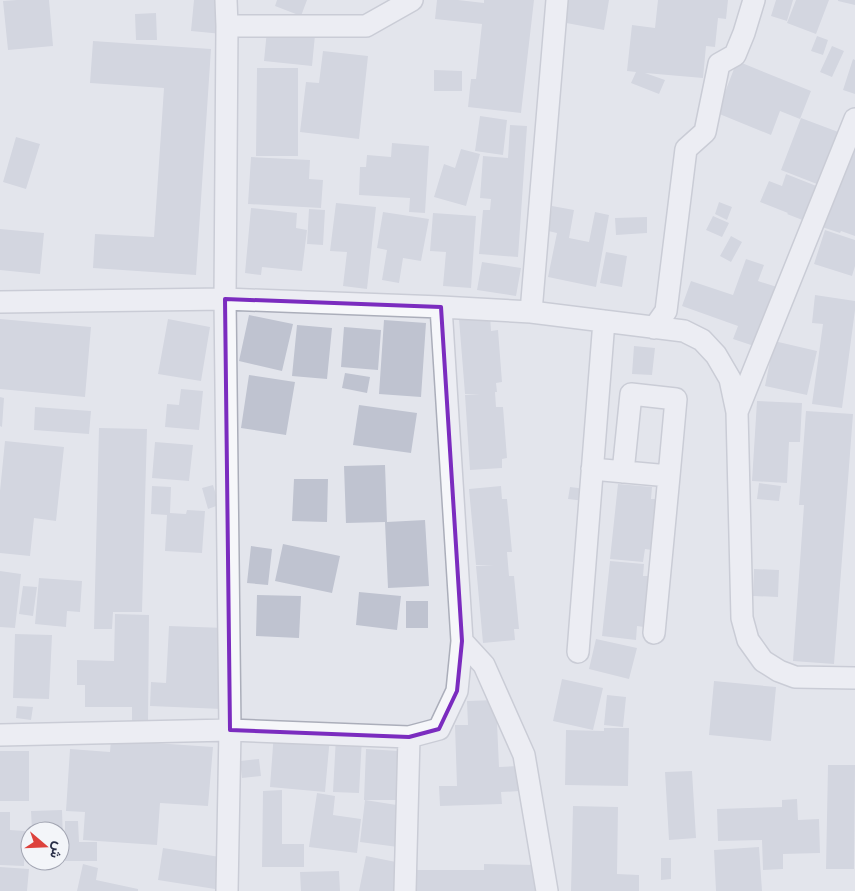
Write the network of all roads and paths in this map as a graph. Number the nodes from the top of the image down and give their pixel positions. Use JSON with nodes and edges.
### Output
{"nodes":[{"id":1,"x":226,"y":0,"type":"edge"},
{"id":2,"x":412,"y":0,"type":"edge"},
{"id":3,"x":557,"y":0,"type":"edge"},
{"id":4,"x":754,"y":0,"type":"edge"},
{"id":5,"x":227,"y":26,"type":"junction"},
{"id":6,"x":855,"y":120,"type":"edge"},
{"id":7,"x":225,"y":299,"type":"junction"},
{"id":8,"x":0,"y":302,"type":"edge"},
{"id":9,"x":441,"y":308,"type":"junction"},
{"id":10,"x":531,"y":312,"type":"junction"},
{"id":11,"x":604,"y":321,"type":"junction"},
{"id":12,"x":654,"y":328,"type":"junction"},
{"id":13,"x":737,"y":412,"type":"junction"},
{"id":14,"x":592,"y":469,"type":"junction"},
{"id":15,"x":623,"y":472,"type":"junction"},
{"id":16,"x":669,"y":476,"type":"junction"},
{"id":17,"x":654,"y":633,"type":"dead end"},
{"id":18,"x":462,"y":640,"type":"junction"},
{"id":19,"x":578,"y":652,"type":"dead end"},
{"id":20,"x":855,"y":678,"type":"edge"},
{"id":21,"x":230,"y":730,"type":"junction"},
{"id":22,"x":0,"y":735,"type":"edge"},
{"id":23,"x":409,"y":737,"type":"junction"},
{"id":24,"x":227,"y":891,"type":"edge"},
{"id":25,"x":404,"y":891,"type":"edge"},
{"id":26,"x":547,"y":891,"type":"edge"}],
"edges":[{"from":1,"to":5,"type":"street"},
{"from":2,"to":5,"type":"street"},
{"from":3,"to":10,"type":"street"},
{"from":4,"to":12,"type":"street"},
{"from":5,"to":7,"type":"street"},
{"from":6,"to":13,"type":"street"},
{"from":7,"to":8,"type":"street"},
{"from":7,"to":9,"type":"street"},
{"from":7,"to":21,"type":"street"},
{"from":9,"to":10,"type":"street"},
{"from":9,"to":18,"type":"street"},
{"from":10,"to":11,"type":"street"},
{"from":11,"to":12,"type":"street"},
{"from":11,"to":14,"type":"street"},
{"from":12,"to":13,"type":"street"},
{"from":13,"to":20,"type":"street"},
{"from":14,"to":15,"type":"street"},
{"from":14,"to":19,"type":"street"},
{"from":15,"to":16,"type":"street"},
{"from":15,"to":16,"type":"street"},
{"from":16,"to":17,"type":"street"},
{"from":18,"to":23,"type":"street"},
{"from":18,"to":26,"type":"street"},
{"from":21,"to":22,"type":"street"},
{"from":21,"to":23,"type":"street"},
{"from":21,"to":24,"type":"street"},
{"from":23,"to":25,"type":"street"}]}
